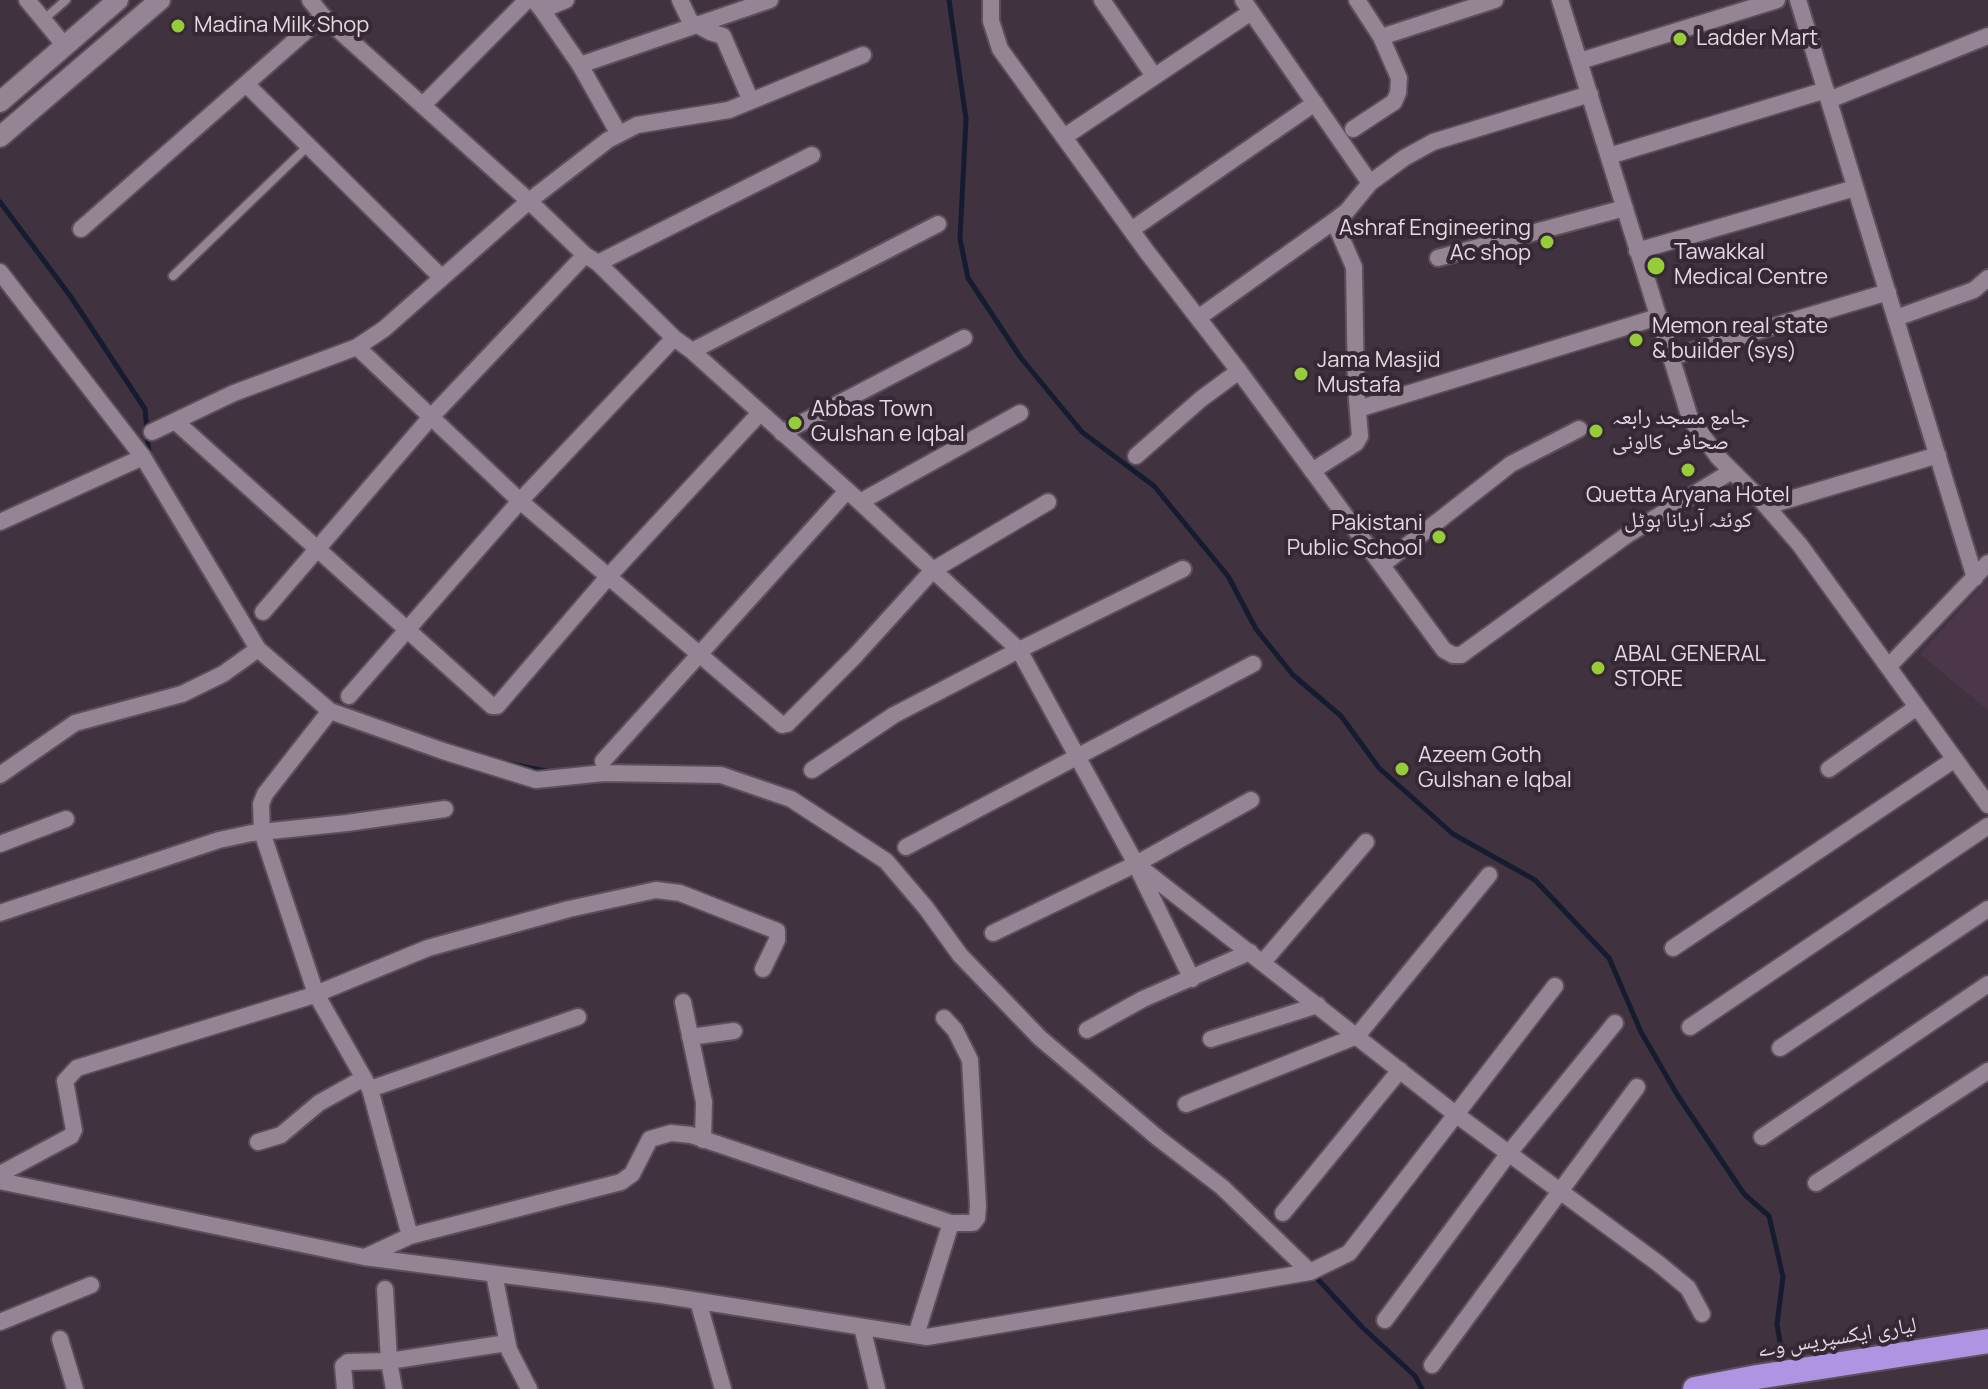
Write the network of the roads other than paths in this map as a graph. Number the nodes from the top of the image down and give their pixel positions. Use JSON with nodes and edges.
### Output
{"nodes":[{"id":1,"x":27,"y":0,"type":"edge"},
{"id":2,"x":66,"y":0,"type":"edge"},
{"id":3,"x":118,"y":0,"type":"edge"},
{"id":4,"x":160,"y":0,"type":"edge"},
{"id":5,"x":310,"y":0,"type":"edge"},
{"id":6,"x":527,"y":0,"type":"edge"},
{"id":7,"x":566,"y":0,"type":"edge"},
{"id":8,"x":680,"y":0,"type":"edge"},
{"id":9,"x":770,"y":0,"type":"edge"},
{"id":10,"x":991,"y":0,"type":"edge"},
{"id":11,"x":1102,"y":0,"type":"edge"},
{"id":12,"x":1357,"y":0,"type":"edge"},
{"id":13,"x":1495,"y":0,"type":"edge"},
{"id":14,"x":1560,"y":0,"type":"edge"},
{"id":15,"x":1777,"y":0,"type":"edge"},
{"id":16,"x":1798,"y":0,"type":"edge"},
{"id":17,"x":538,"y":5,"type":"edge"},
{"id":18,"x":1247,"y":6,"type":"edge"},
{"id":19,"x":323,"y":16,"type":"junction"},
{"id":20,"x":43,"y":20,"type":"junction"},
{"id":21,"x":698,"y":26,"type":"junction"},
{"id":22,"x":1988,"y":36,"type":"edge"},
{"id":23,"x":1381,"y":37,"type":"junction"},
{"id":24,"x":65,"y":46,"type":"junction"},
{"id":25,"x":863,"y":55,"type":"dead end"},
{"id":26,"x":1580,"y":61,"type":"junction"},
{"id":27,"x":580,"y":65,"type":"junction"},
{"id":28,"x":1154,"y":76,"type":"junction"},
{"id":29,"x":246,"y":84,"type":"junction"},
{"id":30,"x":1590,"y":94,"type":"junction"},
{"id":31,"x":1828,"y":95,"type":"junction"},
{"id":32,"x":751,"y":101,"type":"junction"},
{"id":33,"x":0,"y":102,"type":"edge"},
{"id":34,"x":1315,"y":103,"type":"junction"},
{"id":35,"x":423,"y":105,"type":"junction"},
{"id":36,"x":1353,"y":129,"type":"dead end"},
{"id":37,"x":619,"y":134,"type":"junction"},
{"id":38,"x":0,"y":137,"type":"edge"},
{"id":39,"x":1064,"y":137,"type":"junction"},
{"id":40,"x":308,"y":146,"type":"junction"},
{"id":41,"x":812,"y":155,"type":"dead end"},
{"id":42,"x":1609,"y":156,"type":"junction"},
{"id":43,"x":1370,"y":183,"type":"junction"},
{"id":44,"x":1855,"y":188,"type":"junction"},
{"id":45,"x":529,"y":201,"type":"junction"},
{"id":46,"x":1625,"y":208,"type":"junction"},
{"id":47,"x":1334,"y":221,"type":"junction"},
{"id":48,"x":938,"y":224,"type":"dead end"},
{"id":49,"x":81,"y":229,"type":"dead end"},
{"id":50,"x":1131,"y":230,"type":"junction"},
{"id":51,"x":1637,"y":251,"type":"junction"},
{"id":52,"x":1438,"y":258,"type":"dead end"},
{"id":53,"x":591,"y":259,"type":"junction"},
{"id":54,"x":0,"y":272,"type":"edge"},
{"id":55,"x":173,"y":276,"type":"dead end"},
{"id":56,"x":441,"y":277,"type":"junction"},
{"id":57,"x":1987,"y":281,"type":"edge"},
{"id":58,"x":1888,"y":292,"type":"junction"},
{"id":59,"x":1658,"y":317,"type":"junction"},
{"id":60,"x":1198,"y":318,"type":"junction"},
{"id":61,"x":1896,"y":318,"type":"junction"},
{"id":62,"x":674,"y":338,"type":"junction"},
{"id":63,"x":964,"y":338,"type":"dead end"},
{"id":64,"x":357,"y":347,"type":"junction"},
{"id":65,"x":692,"y":351,"type":"junction"},
{"id":66,"x":1671,"y":357,"type":"junction"},
{"id":67,"x":1239,"y":371,"type":"junction"},
{"id":68,"x":1358,"y":409,"type":"junction"},
{"id":69,"x":1020,"y":413,"type":"dead end"},
{"id":70,"x":759,"y":414,"type":"junction"},
{"id":71,"x":430,"y":418,"type":"junction"},
{"id":72,"x":175,"y":421,"type":"junction"},
{"id":73,"x":1579,"y":429,"type":"dead end"},
{"id":74,"x":152,"y":432,"type":"dead end"},
{"id":75,"x":782,"y":433,"type":"junction"},
{"id":76,"x":1938,"y":455,"type":"junction"},
{"id":77,"x":1136,"y":456,"type":"dead end"},
{"id":78,"x":143,"y":457,"type":"junction"},
{"id":79,"x":1312,"y":471,"type":"junction"},
{"id":80,"x":1732,"y":471,"type":"junction"},
{"id":81,"x":853,"y":497,"type":"junction"},
{"id":82,"x":520,"y":501,"type":"junction"},
{"id":83,"x":1048,"y":502,"type":"dead end"},
{"id":84,"x":1767,"y":506,"type":"junction"},
{"id":85,"x":0,"y":522,"type":"edge"},
{"id":86,"x":316,"y":551,"type":"junction"},
{"id":87,"x":1988,"y":563,"type":"edge"},
{"id":88,"x":1382,"y":565,"type":"junction"},
{"id":89,"x":1183,"y":569,"type":"dead end"},
{"id":90,"x":933,"y":570,"type":"junction"},
{"id":91,"x":608,"y":577,"type":"junction"},
{"id":92,"x":1975,"y":578,"type":"junction"},
{"id":93,"x":263,"y":612,"type":"dead end"},
{"id":94,"x":406,"y":631,"type":"junction"},
{"id":95,"x":258,"y":649,"type":"junction"},
{"id":96,"x":1019,"y":650,"type":"junction"},
{"id":97,"x":699,"y":655,"type":"junction"},
{"id":98,"x":1253,"y":664,"type":"dead end"},
{"id":99,"x":1888,"y":667,"type":"junction"},
{"id":100,"x":349,"y":696,"type":"dead end"},
{"id":101,"x":1917,"y":707,"type":"junction"},
{"id":102,"x":330,"y":711,"type":"junction"},
{"id":103,"x":1075,"y":757,"type":"junction"},
{"id":104,"x":1955,"y":759,"type":"junction"},
{"id":105,"x":603,"y":761,"type":"dead end"},
{"id":106,"x":1829,"y":769,"type":"dead end"},
{"id":107,"x":812,"y":770,"type":"dead end"},
{"id":108,"x":0,"y":775,"type":"edge"},
{"id":109,"x":1251,"y":800,"type":"dead end"},
{"id":110,"x":1988,"y":805,"type":"edge"},
{"id":111,"x":445,"y":809,"type":"dead end"},
{"id":112,"x":66,"y":819,"type":"dead end"},
{"id":113,"x":1988,"y":826,"type":"edge"},
{"id":114,"x":262,"y":832,"type":"junction"},
{"id":115,"x":1366,"y":842,"type":"dead end"},
{"id":116,"x":0,"y":844,"type":"edge"},
{"id":117,"x":906,"y":847,"type":"dead end"},
{"id":118,"x":1136,"y":864,"type":"junction"},
{"id":119,"x":1489,"y":875,"type":"dead end"},
{"id":120,"x":1988,"y":909,"type":"edge"},
{"id":121,"x":0,"y":913,"type":"edge"},
{"id":122,"x":993,"y":933,"type":"dead end"},
{"id":123,"x":1673,"y":948,"type":"dead end"},
{"id":124,"x":1257,"y":957,"type":"junction"},
{"id":125,"x":763,"y":969,"type":"dead end"},
{"id":126,"x":1192,"y":979,"type":"junction"},
{"id":127,"x":1988,"y":984,"type":"edge"},
{"id":128,"x":1555,"y":986,"type":"dead end"},
{"id":129,"x":316,"y":994,"type":"junction"},
{"id":130,"x":683,"y":1002,"type":"dead end"},
{"id":131,"x":1318,"y":1005,"type":"junction"},
{"id":132,"x":578,"y":1017,"type":"dead end"},
{"id":133,"x":944,"y":1018,"type":"dead end"},
{"id":134,"x":1615,"y":1023,"type":"dead end"},
{"id":135,"x":1690,"y":1027,"type":"dead end"},
{"id":136,"x":1087,"y":1030,"type":"dead end"},
{"id":137,"x":734,"y":1031,"type":"dead end"},
{"id":138,"x":1357,"y":1036,"type":"junction"},
{"id":139,"x":690,"y":1037,"type":"junction"},
{"id":140,"x":1211,"y":1039,"type":"dead end"},
{"id":141,"x":1780,"y":1048,"type":"dead end"},
{"id":142,"x":1400,"y":1070,"type":"junction"},
{"id":143,"x":1988,"y":1071,"type":"edge"},
{"id":144,"x":367,"y":1084,"type":"junction"},
{"id":145,"x":1637,"y":1087,"type":"dead end"},
{"id":146,"x":1186,"y":1104,"type":"dead end"},
{"id":147,"x":1454,"y":1113,"type":"junction"},
{"id":148,"x":1762,"y":1137,"type":"dead end"},
{"id":149,"x":703,"y":1140,"type":"junction"},
{"id":150,"x":258,"y":1142,"type":"dead end"},
{"id":151,"x":1509,"y":1153,"type":"junction"},
{"id":152,"x":0,"y":1174,"type":"edge"},
{"id":153,"x":0,"y":1181,"type":"edge"},
{"id":154,"x":1816,"y":1183,"type":"dead end"},
{"id":155,"x":1559,"y":1190,"type":"junction"},
{"id":156,"x":1283,"y":1213,"type":"dead end"},
{"id":157,"x":951,"y":1223,"type":"junction"},
{"id":158,"x":410,"y":1236,"type":"junction"},
{"id":159,"x":364,"y":1257,"type":"junction"},
{"id":160,"x":1310,"y":1272,"type":"junction"},
{"id":161,"x":494,"y":1274,"type":"junction"},
{"id":162,"x":91,"y":1285,"type":"dead end"},
{"id":163,"x":385,"y":1289,"type":"dead end"},
{"id":164,"x":698,"y":1301,"type":"junction"},
{"id":165,"x":1702,"y":1314,"type":"dead end"},
{"id":166,"x":1385,"y":1320,"type":"dead end"},
{"id":167,"x":0,"y":1322,"type":"edge"},
{"id":168,"x":862,"y":1327,"type":"junction"},
{"id":169,"x":916,"y":1335,"type":"junction"},
{"id":170,"x":60,"y":1339,"type":"dead end"},
{"id":171,"x":1988,"y":1341,"type":"edge"},
{"id":172,"x":507,"y":1343,"type":"junction"},
{"id":173,"x":389,"y":1361,"type":"junction"},
{"id":174,"x":1432,"y":1365,"type":"dead end"},
{"id":175,"x":75,"y":1389,"type":"edge"},
{"id":176,"x":345,"y":1389,"type":"edge"},
{"id":177,"x":394,"y":1389,"type":"edge"},
{"id":178,"x":529,"y":1389,"type":"edge"},
{"id":179,"x":723,"y":1389,"type":"edge"},
{"id":180,"x":877,"y":1389,"type":"edge"},
{"id":181,"x":1695,"y":1389,"type":"edge"}],
"edges":[{"from":1,"to":20,"type":"street"},
{"from":2,"to":20,"type":"lane"},
{"from":3,"to":24,"type":"main road"},
{"from":4,"to":38,"type":"main road"},
{"from":5,"to":19,"type":"street"},
{"from":6,"to":35,"type":"street"},
{"from":7,"to":17,"type":"street"},
{"from":8,"to":21,"type":"street"},
{"from":9,"to":21,"type":"street"},
{"from":10,"to":39,"type":"street"},
{"from":11,"to":28,"type":"street"},
{"from":12,"to":23,"type":"street"},
{"from":13,"to":23,"type":"street"},
{"from":14,"to":26,"type":"street"},
{"from":15,"to":26,"type":"street"},
{"from":16,"to":31,"type":"street"},
{"from":17,"to":27,"type":"street"},
{"from":18,"to":28,"type":"street"},
{"from":18,"to":34,"type":"street"},
{"from":19,"to":29,"type":"street"},
{"from":19,"to":35,"type":"street"},
{"from":20,"to":24,"type":"street"},
{"from":21,"to":27,"type":"street"},
{"from":21,"to":32,"type":"street"},
{"from":22,"to":31,"type":"street"},
{"from":23,"to":36,"type":"street"},
{"from":24,"to":33,"type":"main road"},
{"from":25,"to":32,"type":"street"},
{"from":26,"to":30,"type":"street"},
{"from":27,"to":37,"type":"street"},
{"from":28,"to":39,"type":"street"},
{"from":29,"to":40,"type":"street"},
{"from":29,"to":49,"type":"street"},
{"from":30,"to":42,"type":"street"},
{"from":30,"to":43,"type":"street"},
{"from":31,"to":42,"type":"street"},
{"from":31,"to":44,"type":"street"},
{"from":32,"to":37,"type":"street"},
{"from":34,"to":43,"type":"street"},
{"from":34,"to":50,"type":"street"},
{"from":35,"to":45,"type":"street"},
{"from":37,"to":45,"type":"street"},
{"from":39,"to":50,"type":"street"},
{"from":40,"to":55,"type":"lane"},
{"from":40,"to":56,"type":"street"},
{"from":41,"to":53,"type":"street"},
{"from":42,"to":46,"type":"street"},
{"from":43,"to":47,"type":"street"},
{"from":44,"to":51,"type":"street"},
{"from":44,"to":58,"type":"street"},
{"from":45,"to":53,"type":"street"},
{"from":45,"to":56,"type":"street"},
{"from":46,"to":51,"type":"street"},
{"from":46,"to":52,"type":"street"},
{"from":47,"to":60,"type":"street"},
{"from":47,"to":68,"type":"street"},
{"from":48,"to":65,"type":"street"},
{"from":50,"to":60,"type":"street"},
{"from":51,"to":59,"type":"street"},
{"from":53,"to":62,"type":"street"},
{"from":53,"to":71,"type":"street"},
{"from":54,"to":78,"type":"street"},
{"from":56,"to":64,"type":"street"},
{"from":57,"to":61,"type":"street"},
{"from":58,"to":61,"type":"street"},
{"from":58,"to":66,"type":"street"},
{"from":59,"to":66,"type":"street"},
{"from":59,"to":68,"type":"street"},
{"from":60,"to":67,"type":"street"},
{"from":61,"to":76,"type":"street"},
{"from":62,"to":65,"type":"street"},
{"from":62,"to":82,"type":"street"},
{"from":63,"to":75,"type":"street"},
{"from":64,"to":71,"type":"street"},
{"from":64,"to":72,"type":"street"},
{"from":65,"to":70,"type":"street"},
{"from":66,"to":80,"type":"street"},
{"from":67,"to":77,"type":"street"},
{"from":67,"to":79,"type":"street"},
{"from":68,"to":79,"type":"street"},
{"from":69,"to":81,"type":"street"},
{"from":70,"to":75,"type":"street"},
{"from":70,"to":91,"type":"street"},
{"from":71,"to":82,"type":"street"},
{"from":71,"to":86,"type":"street"},
{"from":72,"to":74,"type":"street"},
{"from":72,"to":86,"type":"street"},
{"from":73,"to":88,"type":"street"},
{"from":75,"to":81,"type":"street"},
{"from":76,"to":84,"type":"street"},
{"from":76,"to":92,"type":"street"},
{"from":78,"to":85,"type":"street"},
{"from":78,"to":95,"type":"street"},
{"from":79,"to":88,"type":"street"},
{"from":80,"to":84,"type":"street"},
{"from":80,"to":88,"type":"street"},
{"from":81,"to":90,"type":"street"},
{"from":81,"to":97,"type":"street"},
{"from":82,"to":91,"type":"street"},
{"from":82,"to":94,"type":"street"},
{"from":83,"to":90,"type":"street"},
{"from":84,"to":99,"type":"street"},
{"from":86,"to":93,"type":"street"},
{"from":86,"to":94,"type":"street"},
{"from":87,"to":92,"type":"street"},
{"from":89,"to":96,"type":"street"},
{"from":90,"to":96,"type":"street"},
{"from":90,"to":97,"type":"street"},
{"from":91,"to":94,"type":"street"},
{"from":91,"to":97,"type":"street"},
{"from":92,"to":99,"type":"street"},
{"from":94,"to":100,"type":"street"},
{"from":95,"to":102,"type":"street"},
{"from":95,"to":108,"type":"street"},
{"from":96,"to":103,"type":"street"},
{"from":96,"to":107,"type":"street"},
{"from":97,"to":105,"type":"street"},
{"from":98,"to":103,"type":"street"},
{"from":99,"to":101,"type":"street"},
{"from":101,"to":104,"type":"street"},
{"from":101,"to":106,"type":"street"},
{"from":102,"to":114,"type":"street"},
{"from":102,"to":160,"type":"street"},
{"from":103,"to":117,"type":"street"},
{"from":103,"to":118,"type":"street"},
{"from":104,"to":110,"type":"street"},
{"from":104,"to":123,"type":"street"},
{"from":109,"to":118,"type":"street"},
{"from":111,"to":114,"type":"street"},
{"from":112,"to":116,"type":"street"},
{"from":113,"to":135,"type":"street"},
{"from":114,"to":121,"type":"street"},
{"from":114,"to":129,"type":"street"},
{"from":115,"to":124,"type":"street"},
{"from":118,"to":122,"type":"street"},
{"from":118,"to":124,"type":"street"},
{"from":118,"to":126,"type":"street"},
{"from":119,"to":138,"type":"street"},
{"from":120,"to":141,"type":"street"},
{"from":124,"to":126,"type":"street"},
{"from":124,"to":131,"type":"street"},
{"from":125,"to":129,"type":"street"},
{"from":126,"to":136,"type":"street"},
{"from":127,"to":148,"type":"street"},
{"from":128,"to":147,"type":"street"},
{"from":129,"to":144,"type":"street"},
{"from":129,"to":152,"type":"street"},
{"from":130,"to":139,"type":"street"},
{"from":131,"to":138,"type":"street"},
{"from":131,"to":140,"type":"street"},
{"from":132,"to":144,"type":"street"},
{"from":133,"to":157,"type":"street"},
{"from":134,"to":151,"type":"street"},
{"from":137,"to":139,"type":"street"},
{"from":138,"to":142,"type":"street"},
{"from":138,"to":146,"type":"street"},
{"from":139,"to":149,"type":"street"},
{"from":142,"to":147,"type":"street"},
{"from":142,"to":156,"type":"street"},
{"from":143,"to":154,"type":"street"},
{"from":144,"to":150,"type":"street"},
{"from":144,"to":158,"type":"street"},
{"from":145,"to":155,"type":"street"},
{"from":147,"to":151,"type":"street"},
{"from":147,"to":160,"type":"street"},
{"from":149,"to":157,"type":"street"},
{"from":149,"to":158,"type":"street"},
{"from":151,"to":155,"type":"street"},
{"from":151,"to":166,"type":"street"},
{"from":153,"to":159,"type":"street"},
{"from":155,"to":165,"type":"street"},
{"from":155,"to":174,"type":"street"},
{"from":157,"to":169,"type":"street"},
{"from":158,"to":159,"type":"street"},
{"from":159,"to":161,"type":"street"},
{"from":160,"to":169,"type":"street"},
{"from":161,"to":164,"type":"street"},
{"from":161,"to":172,"type":"street"},
{"from":162,"to":167,"type":"street"},
{"from":163,"to":173,"type":"street"},
{"from":164,"to":168,"type":"street"},
{"from":164,"to":179,"type":"street"},
{"from":168,"to":169,"type":"street"},
{"from":168,"to":180,"type":"street"},
{"from":170,"to":175,"type":"street"},
{"from":171,"to":181,"type":"highway","name":"لیاری ایکسپریس وے"},
{"from":172,"to":173,"type":"street"},
{"from":172,"to":178,"type":"street"},
{"from":173,"to":176,"type":"street"},
{"from":173,"to":177,"type":"street"}]}
